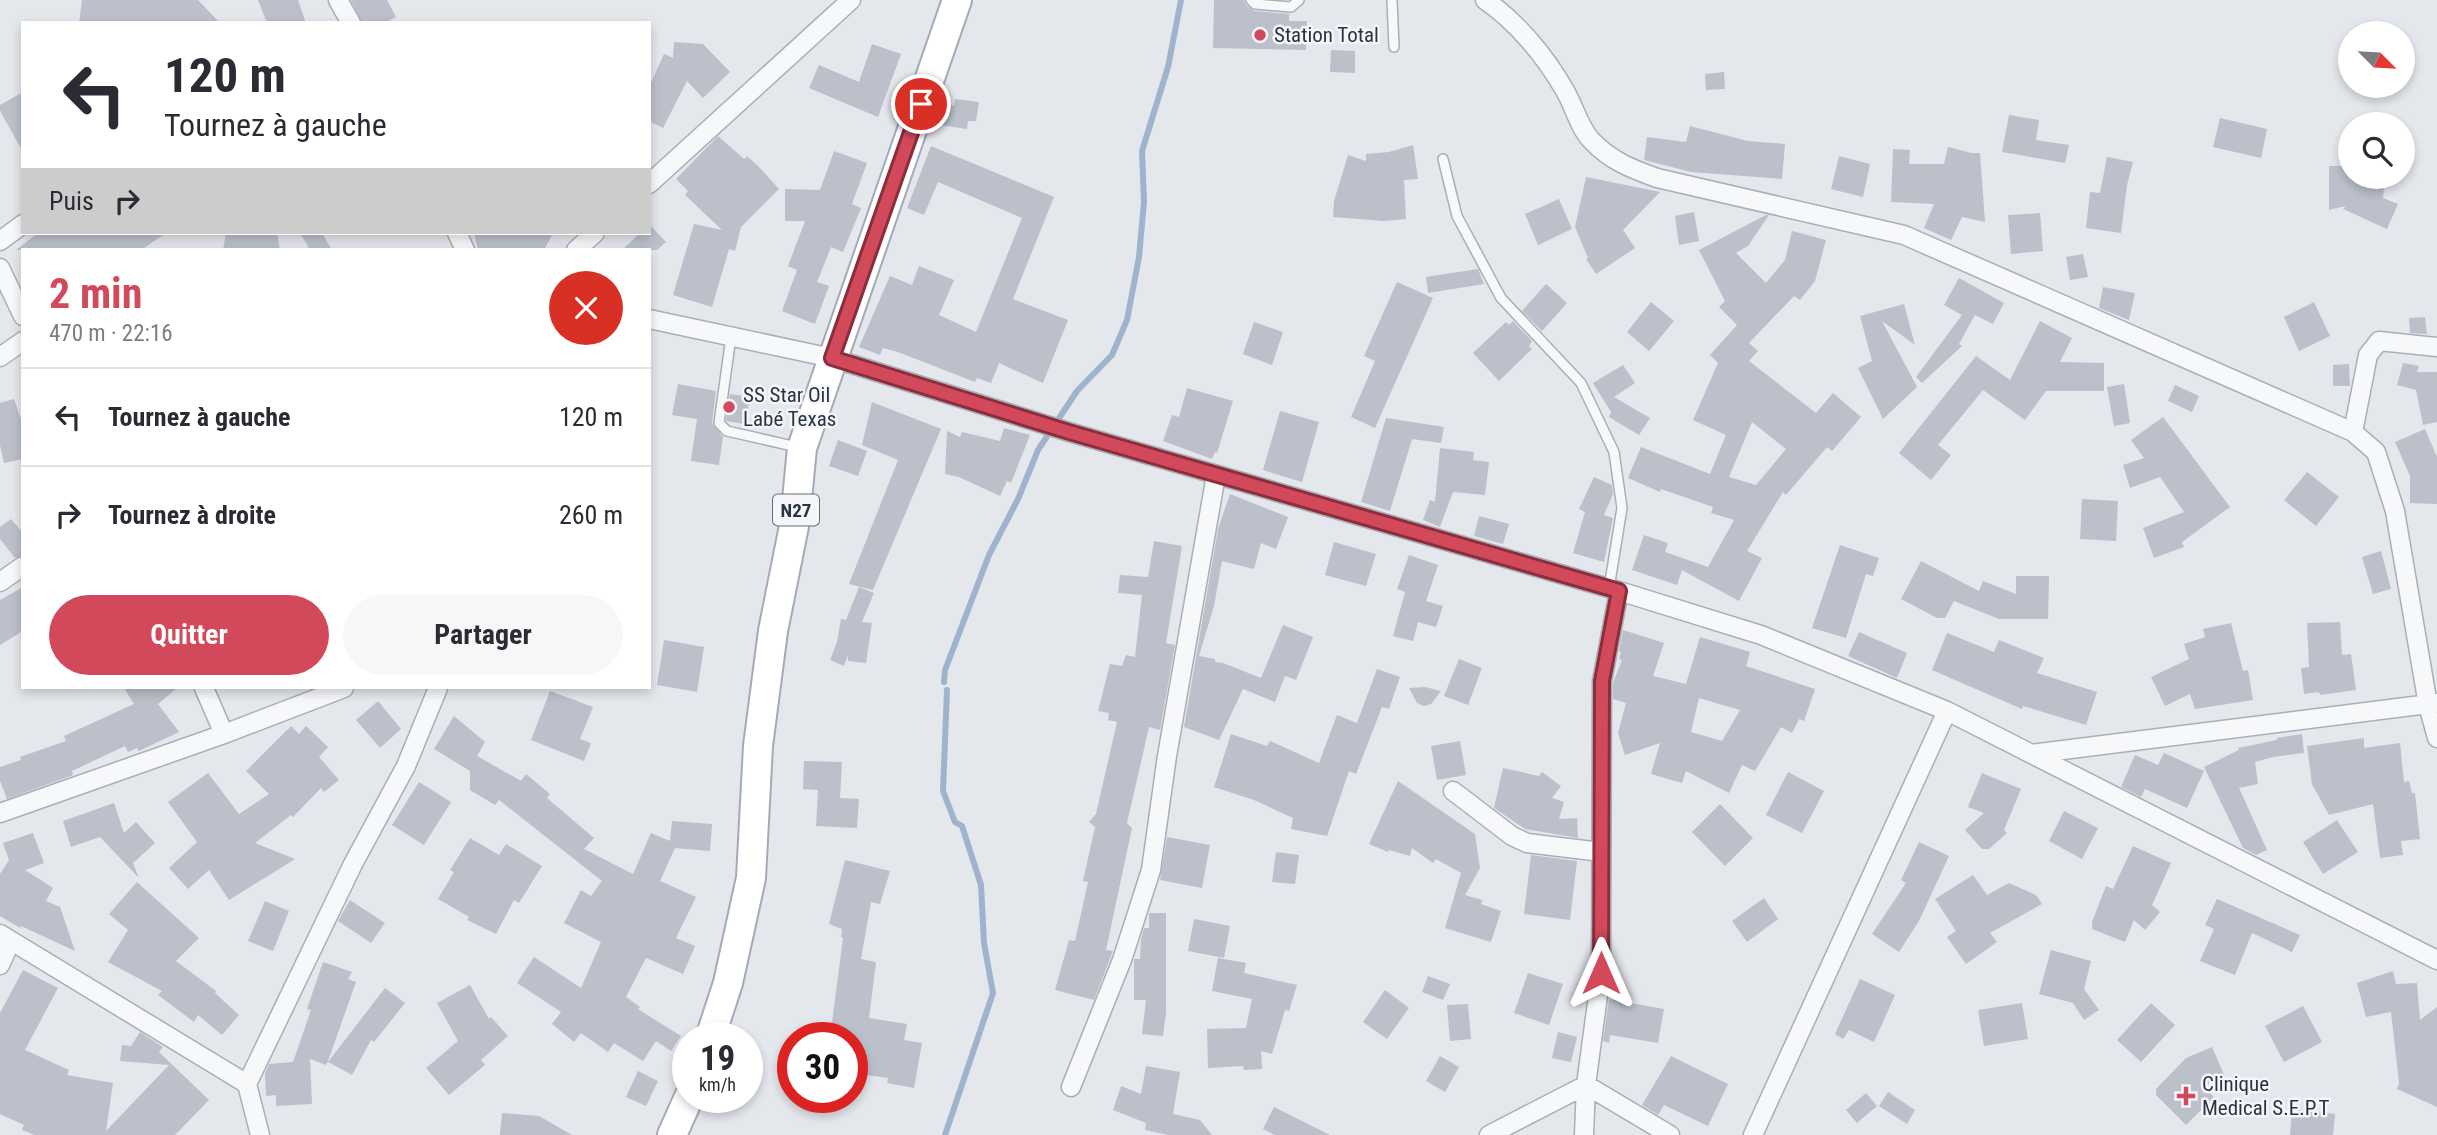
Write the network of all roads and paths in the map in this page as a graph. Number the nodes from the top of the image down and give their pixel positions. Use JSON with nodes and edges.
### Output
{"nodes":[{"id":1,"x":338,"y":0,"type":"edge"},
{"id":2,"x":851,"y":0,"type":"edge"},
{"id":3,"x":957,"y":0,"type":"edge"},
{"id":4,"x":1251,"y":0,"type":"edge"},
{"id":5,"x":1299,"y":0,"type":"edge"},
{"id":6,"x":1392,"y":0,"type":"edge"},
{"id":7,"x":1485,"y":0,"type":"edge"},
{"id":8,"x":350,"y":21,"type":"edge"},
{"id":9,"x":1394,"y":47,"type":"dead end"},
{"id":10,"x":1443,"y":159,"type":"dead end"},
{"id":11,"x":651,"y":182,"type":"edge"},
{"id":12,"x":21,"y":225,"type":"edge"},
{"id":13,"x":593,"y":235,"type":"edge"},
{"id":14,"x":0,"y":241,"type":"edge"},
{"id":15,"x":578,"y":248,"type":"edge"},
{"id":16,"x":0,"y":268,"type":"edge"},
{"id":17,"x":21,"y":312,"type":"edge"},
{"id":18,"x":651,"y":319,"type":"edge"},
{"id":19,"x":731,"y":337,"type":"junction"},
{"id":20,"x":21,"y":342,"type":"edge"},
{"id":21,"x":2437,"y":347,"type":"edge"},
{"id":22,"x":0,"y":357,"type":"edge"},
{"id":23,"x":832,"y":358,"type":"junction"},
{"id":24,"x":2353,"y":432,"type":"junction"},
{"id":25,"x":802,"y":448,"type":"junction"},
{"id":26,"x":1216,"y":475,"type":"junction"},
{"id":27,"x":21,"y":567,"type":"edge"},
{"id":28,"x":0,"y":582,"type":"edge"},
{"id":29,"x":1614,"y":590,"type":"junction"},
{"id":30,"x":204,"y":689,"type":"edge"},
{"id":31,"x":341,"y":689,"type":"edge"},
{"id":32,"x":438,"y":689,"type":"edge"},
{"id":33,"x":2433,"y":704,"type":"edge"},
{"id":34,"x":1947,"y":711,"type":"junction"},
{"id":35,"x":224,"y":734,"type":"junction"},
{"id":36,"x":2437,"y":738,"type":"edge"},
{"id":37,"x":2031,"y":754,"type":"junction"},
{"id":38,"x":1453,"y":791,"type":"dead end"},
{"id":39,"x":0,"y":813,"type":"edge"},
{"id":40,"x":1601,"y":852,"type":"junction"},
{"id":41,"x":6,"y":938,"type":"edge"},
{"id":42,"x":2437,"y":960,"type":"edge"},
{"id":43,"x":0,"y":965,"type":"edge"},
{"id":44,"x":715,"y":1022,"type":"edge"},
{"id":45,"x":247,"y":1084,"type":"junction"},
{"id":46,"x":1586,"y":1085,"type":"junction"},
{"id":47,"x":1071,"y":1087,"type":"dead end"},
{"id":48,"x":682,"y":1113,"type":"edge"},
{"id":49,"x":260,"y":1135,"type":"edge"},
{"id":50,"x":672,"y":1135,"type":"edge"},
{"id":51,"x":1489,"y":1135,"type":"edge"},
{"id":52,"x":1584,"y":1135,"type":"edge"},
{"id":53,"x":1670,"y":1135,"type":"edge"},
{"id":54,"x":1753,"y":1135,"type":"edge"}],
"edges":[{"from":1,"to":8,"type":"street"},
{"from":2,"to":11,"type":"street"},
{"from":3,"to":23,"type":"main road","number":"N27"},
{"from":4,"to":5,"type":"lane"},
{"from":6,"to":9,"type":"lane"},
{"from":7,"to":24,"type":"street"},
{"from":10,"to":29,"type":"lane"},
{"from":12,"to":14,"type":"street"},
{"from":13,"to":15,"type":"street"},
{"from":16,"to":17,"type":"street"},
{"from":18,"to":19,"type":"street"},
{"from":19,"to":23,"type":"street"},
{"from":19,"to":25,"type":"lane"},
{"from":20,"to":22,"type":"street"},
{"from":21,"to":24,"type":"street"},
{"from":23,"to":25,"type":"main road","number":"N27"},
{"from":23,"to":26,"type":"street"},
{"from":24,"to":33,"type":"street"},
{"from":25,"to":44,"type":"main road","number":"N27"},
{"from":26,"to":29,"type":"street"},
{"from":26,"to":47,"type":"street"},
{"from":27,"to":28,"type":"street"},
{"from":29,"to":34,"type":"street"},
{"from":29,"to":40,"type":"street"},
{"from":30,"to":35,"type":"street"},
{"from":31,"to":35,"type":"street"},
{"from":32,"to":45,"type":"street"},
{"from":33,"to":36,"type":"street"},
{"from":33,"to":37,"type":"street"},
{"from":34,"to":37,"type":"street"},
{"from":34,"to":54,"type":"street"},
{"from":35,"to":39,"type":"street"},
{"from":37,"to":42,"type":"street"},
{"from":38,"to":40,"type":"street"},
{"from":40,"to":46,"type":"street"},
{"from":41,"to":43,"type":"street"},
{"from":41,"to":45,"type":"street"},
{"from":45,"to":49,"type":"street"},
{"from":46,"to":51,"type":"street"},
{"from":46,"to":52,"type":"street"},
{"from":46,"to":53,"type":"street"},
{"from":48,"to":50,"type":"main road"}]}
